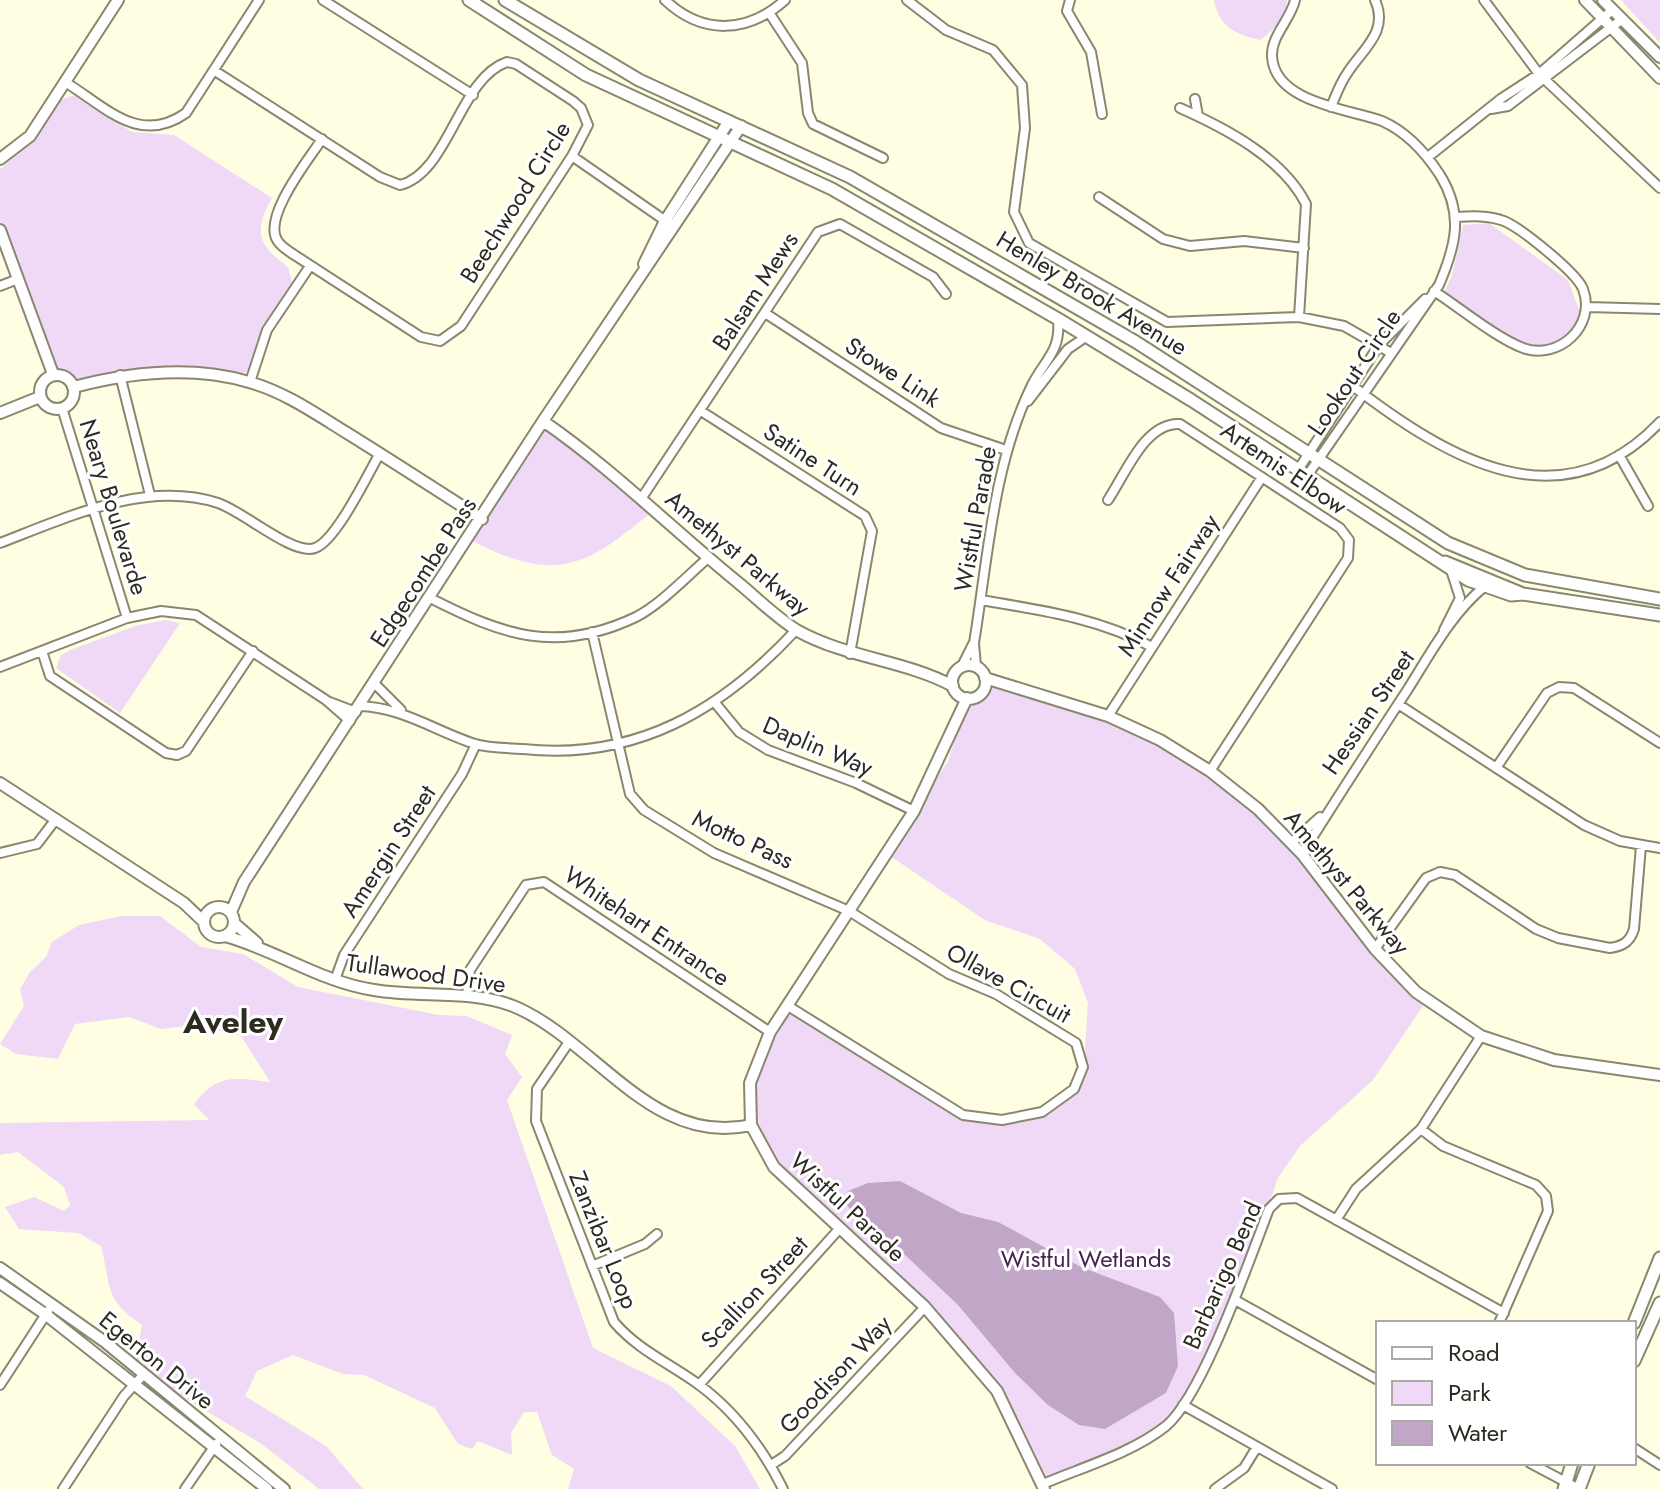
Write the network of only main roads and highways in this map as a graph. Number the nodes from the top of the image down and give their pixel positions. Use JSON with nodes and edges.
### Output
{"nodes":[{"id":1,"x":469,"y":0,"type":"edge"},
{"id":2,"x":505,"y":0,"type":"edge"},
{"id":3,"x":1440,"y":561,"type":"junction"},
{"id":4,"x":1523,"y":594,"type":"junction"},
{"id":5,"x":1660,"y":599,"type":"edge"},
{"id":6,"x":1660,"y":615,"type":"edge"},
{"id":7,"x":1660,"y":1258,"type":"edge"},
{"id":8,"x":1660,"y":1303,"type":"edge"},
{"id":9,"x":1635,"y":1321,"type":"edge"},
{"id":10,"x":1636,"y":1357,"type":"edge"},
{"id":11,"x":1571,"y":1465,"type":"edge"},
{"id":12,"x":1588,"y":1465,"type":"edge"},
{"id":13,"x":1564,"y":1485,"type":"edge"},
{"id":14,"x":1579,"y":1489,"type":"edge"}],
"edges":[{"from":1,"to":3,"type":"main road","name":"Henley Brook Avenue"},
{"from":2,"to":5,"type":"main road","name":"Henley Brook Avenue"},
{"from":3,"to":4,"type":"main road","name":"Henley Brook Avenue"},
{"from":3,"to":4,"type":"main road","name":"Henley Brook Avenue"},
{"from":4,"to":6,"type":"main road","name":"Henley Brook Avenue"},
{"from":7,"to":9,"type":"main road"},
{"from":8,"to":10,"type":"main road"},
{"from":11,"to":13,"type":"main road"},
{"from":12,"to":14,"type":"main road"}]}
